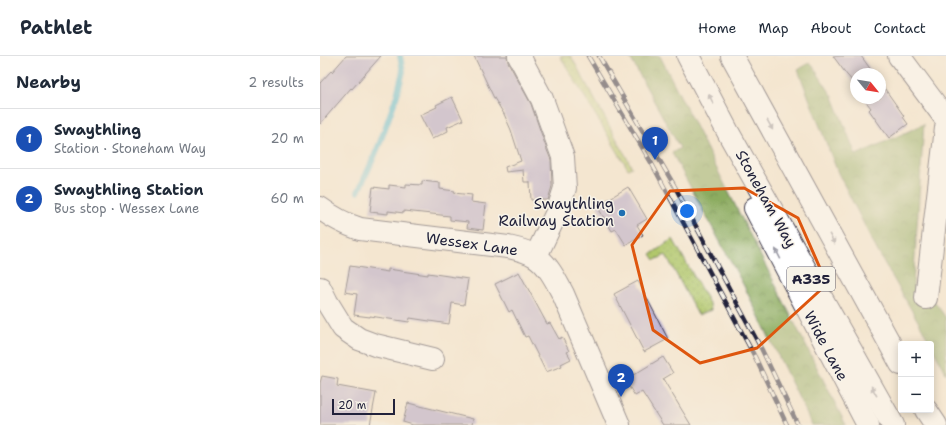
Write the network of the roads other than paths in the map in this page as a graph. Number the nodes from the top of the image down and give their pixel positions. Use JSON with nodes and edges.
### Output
{"nodes":[{"id":1,"x":519,"y":56,"type":"edge"},
{"id":2,"x":688,"y":56,"type":"edge"},
{"id":3,"x":732,"y":56,"type":"edge"},
{"id":4,"x":899,"y":56,"type":"edge"},
{"id":5,"x":946,"y":119,"type":"edge"},
{"id":6,"x":946,"y":128,"type":"edge"},
{"id":7,"x":729,"y":134,"type":"junction"},
{"id":8,"x":320,"y":208,"type":"edge"},
{"id":9,"x":536,"y":256,"type":"junction"},
{"id":10,"x":320,"y":288,"type":"edge"},
{"id":11,"x":926,"y":298,"type":"dead end"},
{"id":12,"x":433,"y":359,"type":"dead end"},
{"id":13,"x":898,"y":359,"type":"edge"},
{"id":14,"x":926,"y":413,"type":"edge"},
{"id":15,"x":928,"y":413,"type":"edge"},
{"id":16,"x":620,"y":425,"type":"edge"},
{"id":17,"x":868,"y":425,"type":"edge"},
{"id":18,"x":893,"y":425,"type":"edge"},
{"id":19,"x":925,"y":425,"type":"edge"},
{"id":20,"x":936,"y":425,"type":"edge"}],
"edges":[{"from":1,"to":9,"type":"main road"},
{"from":7,"to":2,"type":"main road","name":"Stoneham Way","number":"A335","one_way":true},
{"from":3,"to":13,"type":"main road","number":"A335","one_way":true},
{"from":4,"to":5,"type":"main road"},
{"from":6,"to":11,"type":"main road"},
{"from":17,"to":7,"type":"main road","name":"Wide Lane","one_way":true},
{"from":18,"to":7,"type":"main road","name":"Stoneham Way","number":"A335","one_way":true},
{"from":8,"to":9,"type":"main road","name":"Wessex Lane"},
{"from":9,"to":16,"type":"main road","name":"Wessex Lane"},
{"from":10,"to":12,"type":"main road"},
{"from":14,"to":19,"type":"main road"},
{"from":15,"to":20,"type":"main road"}]}
